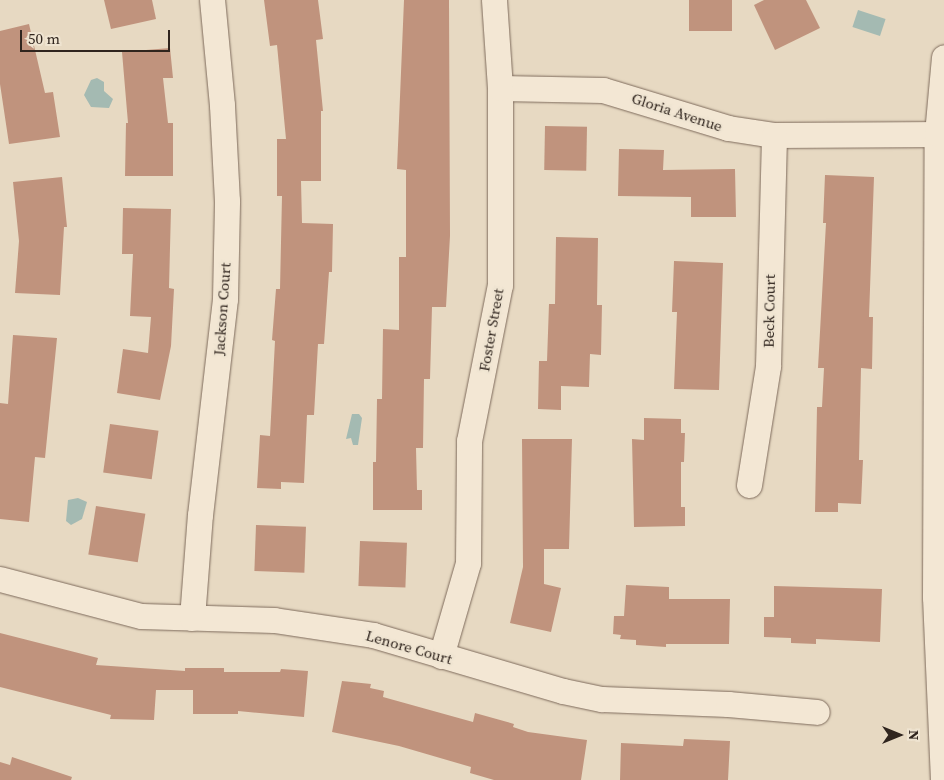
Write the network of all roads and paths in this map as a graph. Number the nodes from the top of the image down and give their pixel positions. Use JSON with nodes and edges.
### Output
{"nodes":[{"id":1,"x":212,"y":0,"type":"edge"},
{"id":2,"x":494,"y":0,"type":"edge"},
{"id":3,"x":944,"y":57,"type":"edge"},
{"id":4,"x":500,"y":88,"type":"junction"},
{"id":5,"x":940,"y":134,"type":"edge"},
{"id":6,"x":774,"y":135,"type":"junction"},
{"id":7,"x":749,"y":485,"type":"dead end"},
{"id":8,"x":0,"y":579,"type":"edge"},
{"id":9,"x":192,"y":618,"type":"junction"},
{"id":10,"x":441,"y":656,"type":"junction"},
{"id":11,"x":818,"y":712,"type":"dead end"},
{"id":12,"x":943,"y":780,"type":"edge"}],
"edges":[{"from":1,"to":9,"type":"street","name":"Jackson Court"},
{"from":2,"to":4,"type":"street","name":"Foster Street"},
{"from":3,"to":5,"type":"street"},
{"from":4,"to":6,"type":"street","name":"Gloria Avenue"},
{"from":4,"to":10,"type":"street","name":"Foster Street"},
{"from":5,"to":6,"type":"street","name":"Gloria Avenue"},
{"from":5,"to":12,"type":"street"},
{"from":6,"to":7,"type":"street","name":"Beck Court"},
{"from":8,"to":9,"type":"street","name":"Lenore Court"},
{"from":9,"to":10,"type":"street","name":"Lenore Court"},
{"from":10,"to":11,"type":"street","name":"Lenore Court"}]}
